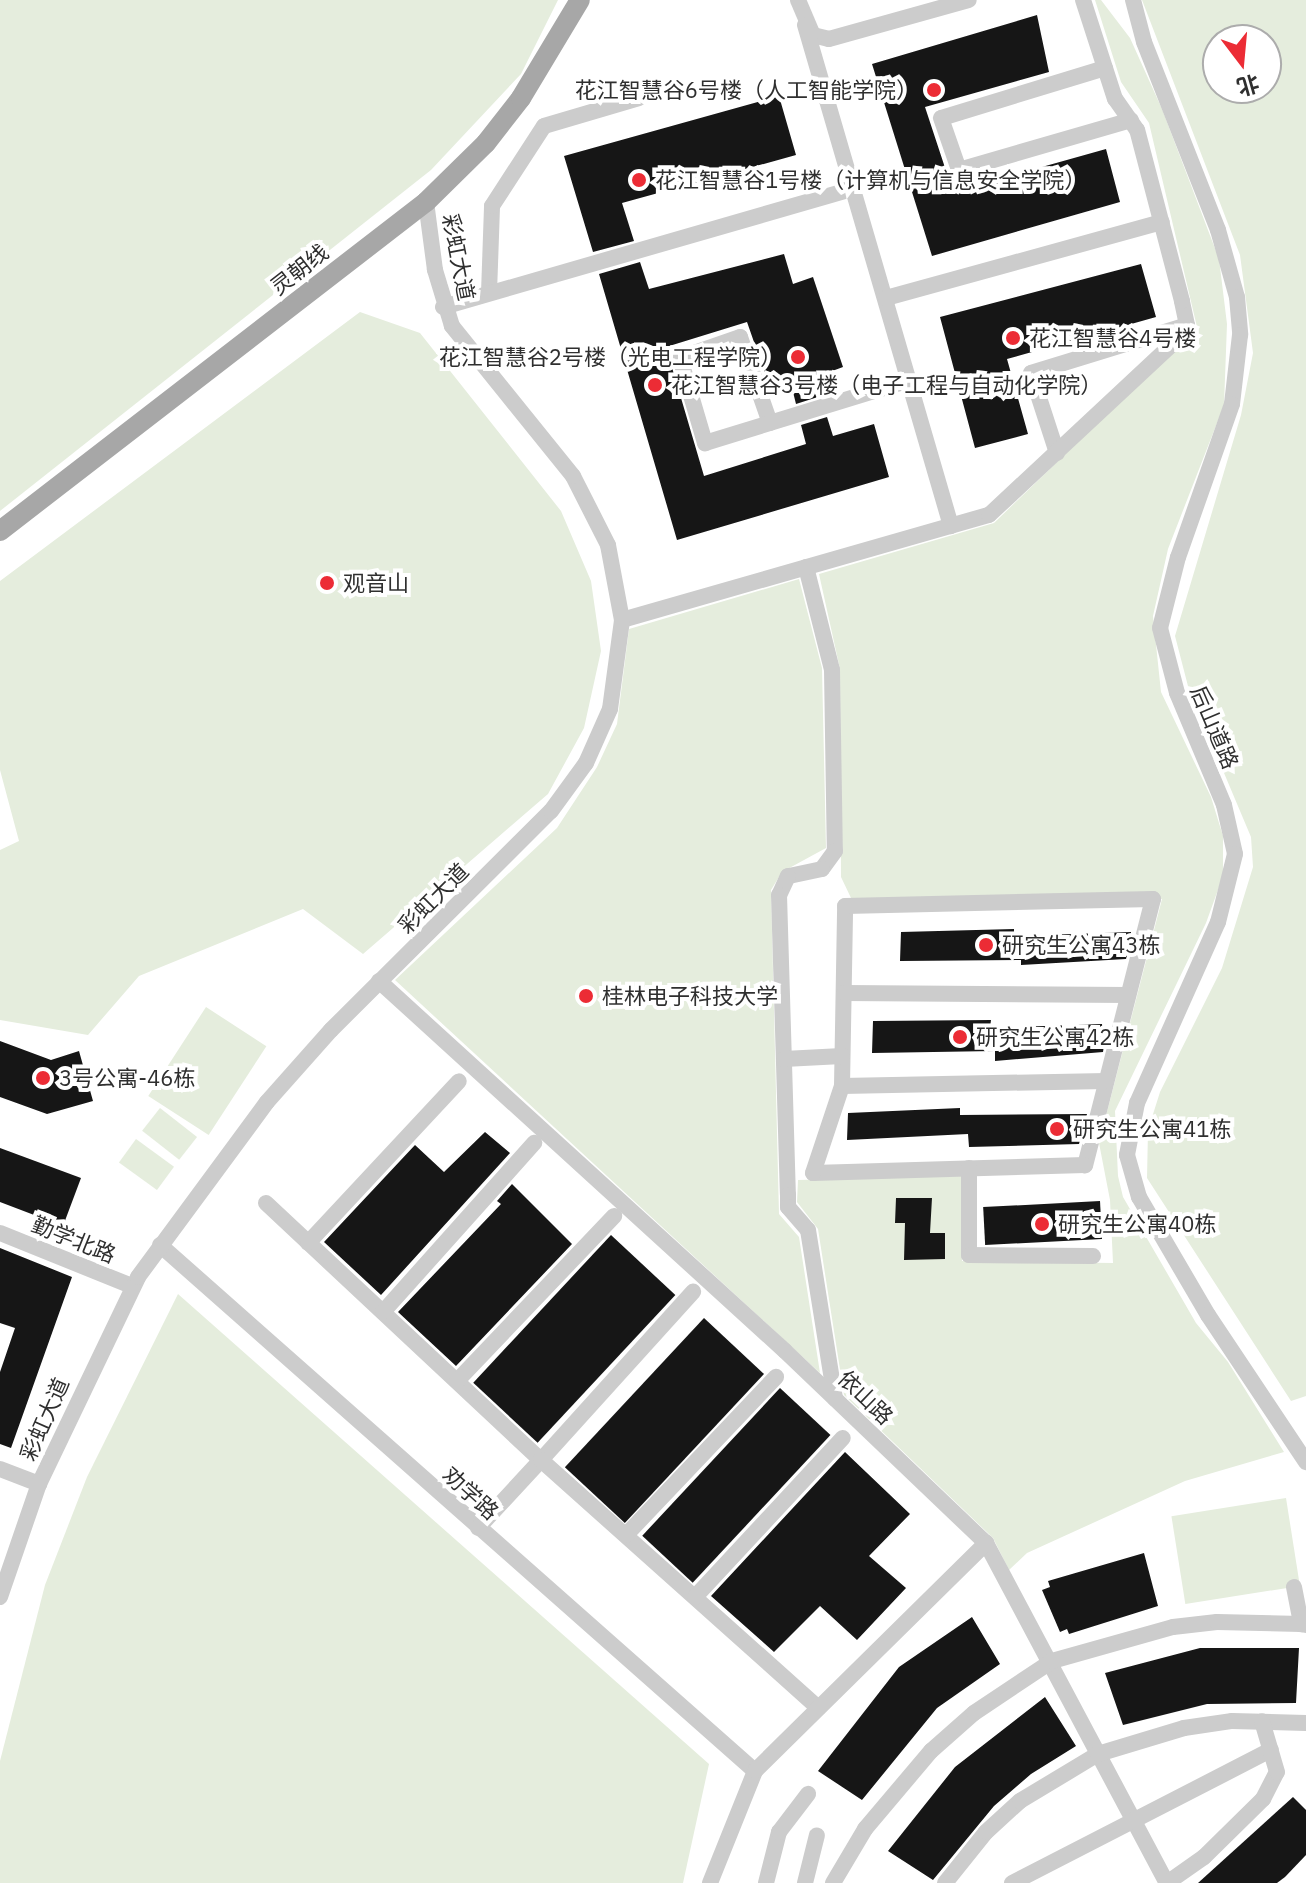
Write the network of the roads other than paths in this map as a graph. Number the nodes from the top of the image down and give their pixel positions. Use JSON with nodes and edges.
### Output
{"nodes":[{"id":1,"x":580,"y":0,"type":"edge"},
{"id":2,"x":798,"y":0,"type":"edge"},
{"id":3,"x":969,"y":0,"type":"edge"},
{"id":4,"x":1083,"y":0,"type":"edge"},
{"id":5,"x":1133,"y":0,"type":"edge"},
{"id":6,"x":805,"y":25,"type":"junction"},
{"id":7,"x":1105,"y":68,"type":"junction"},
{"id":8,"x":639,"y":98,"type":"dead end"},
{"id":9,"x":1131,"y":120,"type":"junction"},
{"id":10,"x":853,"y":189,"type":"junction"},
{"id":11,"x":426,"y":202,"type":"junction"},
{"id":12,"x":1162,"y":222,"type":"junction"},
{"id":13,"x":489,"y":293,"type":"junction"},
{"id":14,"x":886,"y":298,"type":"junction"},
{"id":15,"x":443,"y":307,"type":"junction"},
{"id":16,"x":1187,"y":325,"type":"junction"},
{"id":17,"x":910,"y":380,"type":"junction"},
{"id":18,"x":770,"y":423,"type":"junction"},
{"id":19,"x":1057,"y":453,"type":"junction"},
{"id":20,"x":951,"y":526,"type":"junction"},
{"id":21,"x":0,"y":531,"type":"edge"},
{"id":22,"x":806,"y":567,"type":"junction"},
{"id":23,"x":622,"y":620,"type":"junction"},
{"id":24,"x":379,"y":981,"type":"junction"},
{"id":25,"x":844,"y":993,"type":"junction"},
{"id":26,"x":1128,"y":995,"type":"junction"},
{"id":27,"x":842,"y":1056,"type":"junction"},
{"id":28,"x":784,"y":1059,"type":"junction"},
{"id":29,"x":459,"y":1081,"type":"dead end"},
{"id":30,"x":1106,"y":1081,"type":"junction"},
{"id":31,"x":842,"y":1086,"type":"junction"},
{"id":32,"x":534,"y":1143,"type":"dead end"},
{"id":33,"x":969,"y":1168,"type":"junction"},
{"id":34,"x":266,"y":1203,"type":"dead end"},
{"id":35,"x":614,"y":1216,"type":"dead end"},
{"id":36,"x":0,"y":1233,"type":"edge"},
{"id":37,"x":308,"y":1243,"type":"junction"},
{"id":38,"x":160,"y":1245,"type":"junction"},
{"id":39,"x":1093,"y":1256,"type":"dead end"},
{"id":40,"x":132,"y":1286,"type":"junction"},
{"id":41,"x":693,"y":1292,"type":"dead end"},
{"id":42,"x":383,"y":1312,"type":"junction"},
{"id":43,"x":776,"y":1377,"type":"dead end"},
{"id":44,"x":457,"y":1381,"type":"junction"},
{"id":45,"x":835,"y":1399,"type":"junction"},
{"id":46,"x":1306,"y":1426,"type":"edge"},
{"id":47,"x":1288,"y":1433,"type":"junction"},
{"id":48,"x":843,"y":1438,"type":"dead end"},
{"id":49,"x":541,"y":1460,"type":"junction"},
{"id":50,"x":1306,"y":1462,"type":"edge"},
{"id":51,"x":0,"y":1469,"type":"edge"},
{"id":52,"x":39,"y":1484,"type":"junction"},
{"id":53,"x":478,"y":1528,"type":"junction"},
{"id":54,"x":626,"y":1535,"type":"junction"},
{"id":55,"x":986,"y":1543,"type":"junction"},
{"id":56,"x":1294,"y":1587,"type":"dead end"},
{"id":57,"x":0,"y":1597,"type":"edge"},
{"id":58,"x":695,"y":1597,"type":"junction"},
{"id":59,"x":1304,"y":1624,"type":"edge"},
{"id":60,"x":1052,"y":1661,"type":"junction"},
{"id":61,"x":818,"y":1708,"type":"junction"},
{"id":62,"x":1262,"y":1721,"type":"junction"},
{"id":63,"x":1306,"y":1723,"type":"edge"},
{"id":64,"x":1271,"y":1750,"type":"junction"},
{"id":65,"x":1098,"y":1754,"type":"junction"},
{"id":66,"x":755,"y":1771,"type":"junction"},
{"id":67,"x":808,"y":1794,"type":"dead end"},
{"id":68,"x":1134,"y":1821,"type":"junction"},
{"id":69,"x":817,"y":1835,"type":"dead end"},
{"id":70,"x":710,"y":1883,"type":"edge"},
{"id":71,"x":766,"y":1883,"type":"edge"},
{"id":72,"x":805,"y":1883,"type":"edge"},
{"id":73,"x":833,"y":1883,"type":"edge"},
{"id":74,"x":945,"y":1883,"type":"edge"},
{"id":75,"x":1012,"y":1883,"type":"edge"},
{"id":76,"x":1167,"y":1883,"type":"edge"}],
"edges":[{"from":1,"to":11,"type":"main road","name":"灵朝线"},
{"from":2,"to":6,"type":"street"},
{"from":3,"to":6,"type":"street"},
{"from":4,"to":7,"type":"street"},
{"from":5,"to":47,"type":"street","name":"后山道路"},
{"from":6,"to":10,"type":"street"},
{"from":7,"to":9,"type":"street"},
{"from":7,"to":9,"type":"street"},
{"from":8,"to":13,"type":"street"},
{"from":9,"to":12,"type":"street"},
{"from":10,"to":13,"type":"street"},
{"from":10,"to":14,"type":"street"},
{"from":11,"to":15,"type":"street","name":"彩虹大道"},
{"from":11,"to":21,"type":"main road","name":"灵朝线"},
{"from":12,"to":14,"type":"street"},
{"from":12,"to":16,"type":"street"},
{"from":13,"to":15,"type":"street"},
{"from":14,"to":17,"type":"street"},
{"from":15,"to":23,"type":"street","name":"彩虹大道"},
{"from":16,"to":19,"type":"street"},
{"from":16,"to":19,"type":"street"},
{"from":17,"to":18,"type":"street"},
{"from":17,"to":20,"type":"street"},
{"from":18,"to":18,"type":"street"},
{"from":19,"to":20,"type":"street"},
{"from":20,"to":22,"type":"street"},
{"from":22,"to":23,"type":"street"},
{"from":22,"to":28,"type":"street"},
{"from":23,"to":24,"type":"street","name":"彩虹大道"},
{"from":24,"to":38,"type":"street","name":"彩虹大道"},
{"from":24,"to":45,"type":"street","name":"依山路"},
{"from":25,"to":26,"type":"street"},
{"from":25,"to":26,"type":"street"},
{"from":25,"to":27,"type":"street"},
{"from":26,"to":30,"type":"street"},
{"from":27,"to":28,"type":"street"},
{"from":27,"to":31,"type":"street"},
{"from":28,"to":45,"type":"street"},
{"from":29,"to":37,"type":"street"},
{"from":30,"to":31,"type":"street"},
{"from":30,"to":33,"type":"street"},
{"from":31,"to":33,"type":"street"},
{"from":32,"to":42,"type":"street"},
{"from":33,"to":39,"type":"street"},
{"from":34,"to":37,"type":"street"},
{"from":35,"to":44,"type":"street"},
{"from":36,"to":40,"type":"street","name":"勤学北路"},
{"from":37,"to":42,"type":"street"},
{"from":38,"to":40,"type":"street","name":"彩虹大道"},
{"from":38,"to":53,"type":"street","name":"劝学路"},
{"from":40,"to":52,"type":"street","name":"彩虹大道"},
{"from":41,"to":49,"type":"street"},
{"from":42,"to":44,"type":"street"},
{"from":43,"to":54,"type":"street"},
{"from":44,"to":49,"type":"street"},
{"from":45,"to":55,"type":"street","name":"依山路"},
{"from":46,"to":47,"type":"street"},
{"from":47,"to":50,"type":"street","name":"后山道路"},
{"from":48,"to":58,"type":"street"},
{"from":49,"to":53,"type":"street"},
{"from":49,"to":54,"type":"street"},
{"from":51,"to":52,"type":"street"},
{"from":52,"to":57,"type":"street","name":"彩虹大道"},
{"from":53,"to":66,"type":"street","name":"劝学路"},
{"from":54,"to":58,"type":"street"},
{"from":55,"to":60,"type":"street","name":"依山路"},
{"from":55,"to":61,"type":"street"},
{"from":56,"to":59,"type":"street"},
{"from":58,"to":61,"type":"street"},
{"from":59,"to":60,"type":"street"},
{"from":60,"to":65,"type":"street","name":"依山路"},
{"from":60,"to":73,"type":"street"},
{"from":61,"to":66,"type":"street"},
{"from":62,"to":63,"type":"street"},
{"from":62,"to":64,"type":"street"},
{"from":62,"to":65,"type":"street"},
{"from":64,"to":68,"type":"street"},
{"from":64,"to":76,"type":"street"},
{"from":65,"to":68,"type":"street","name":"依山路"},
{"from":65,"to":74,"type":"street"},
{"from":66,"to":70,"type":"street"},
{"from":67,"to":71,"type":"street"},
{"from":68,"to":75,"type":"street"},
{"from":68,"to":76,"type":"street","name":"依山路"},
{"from":69,"to":72,"type":"street"}]}
